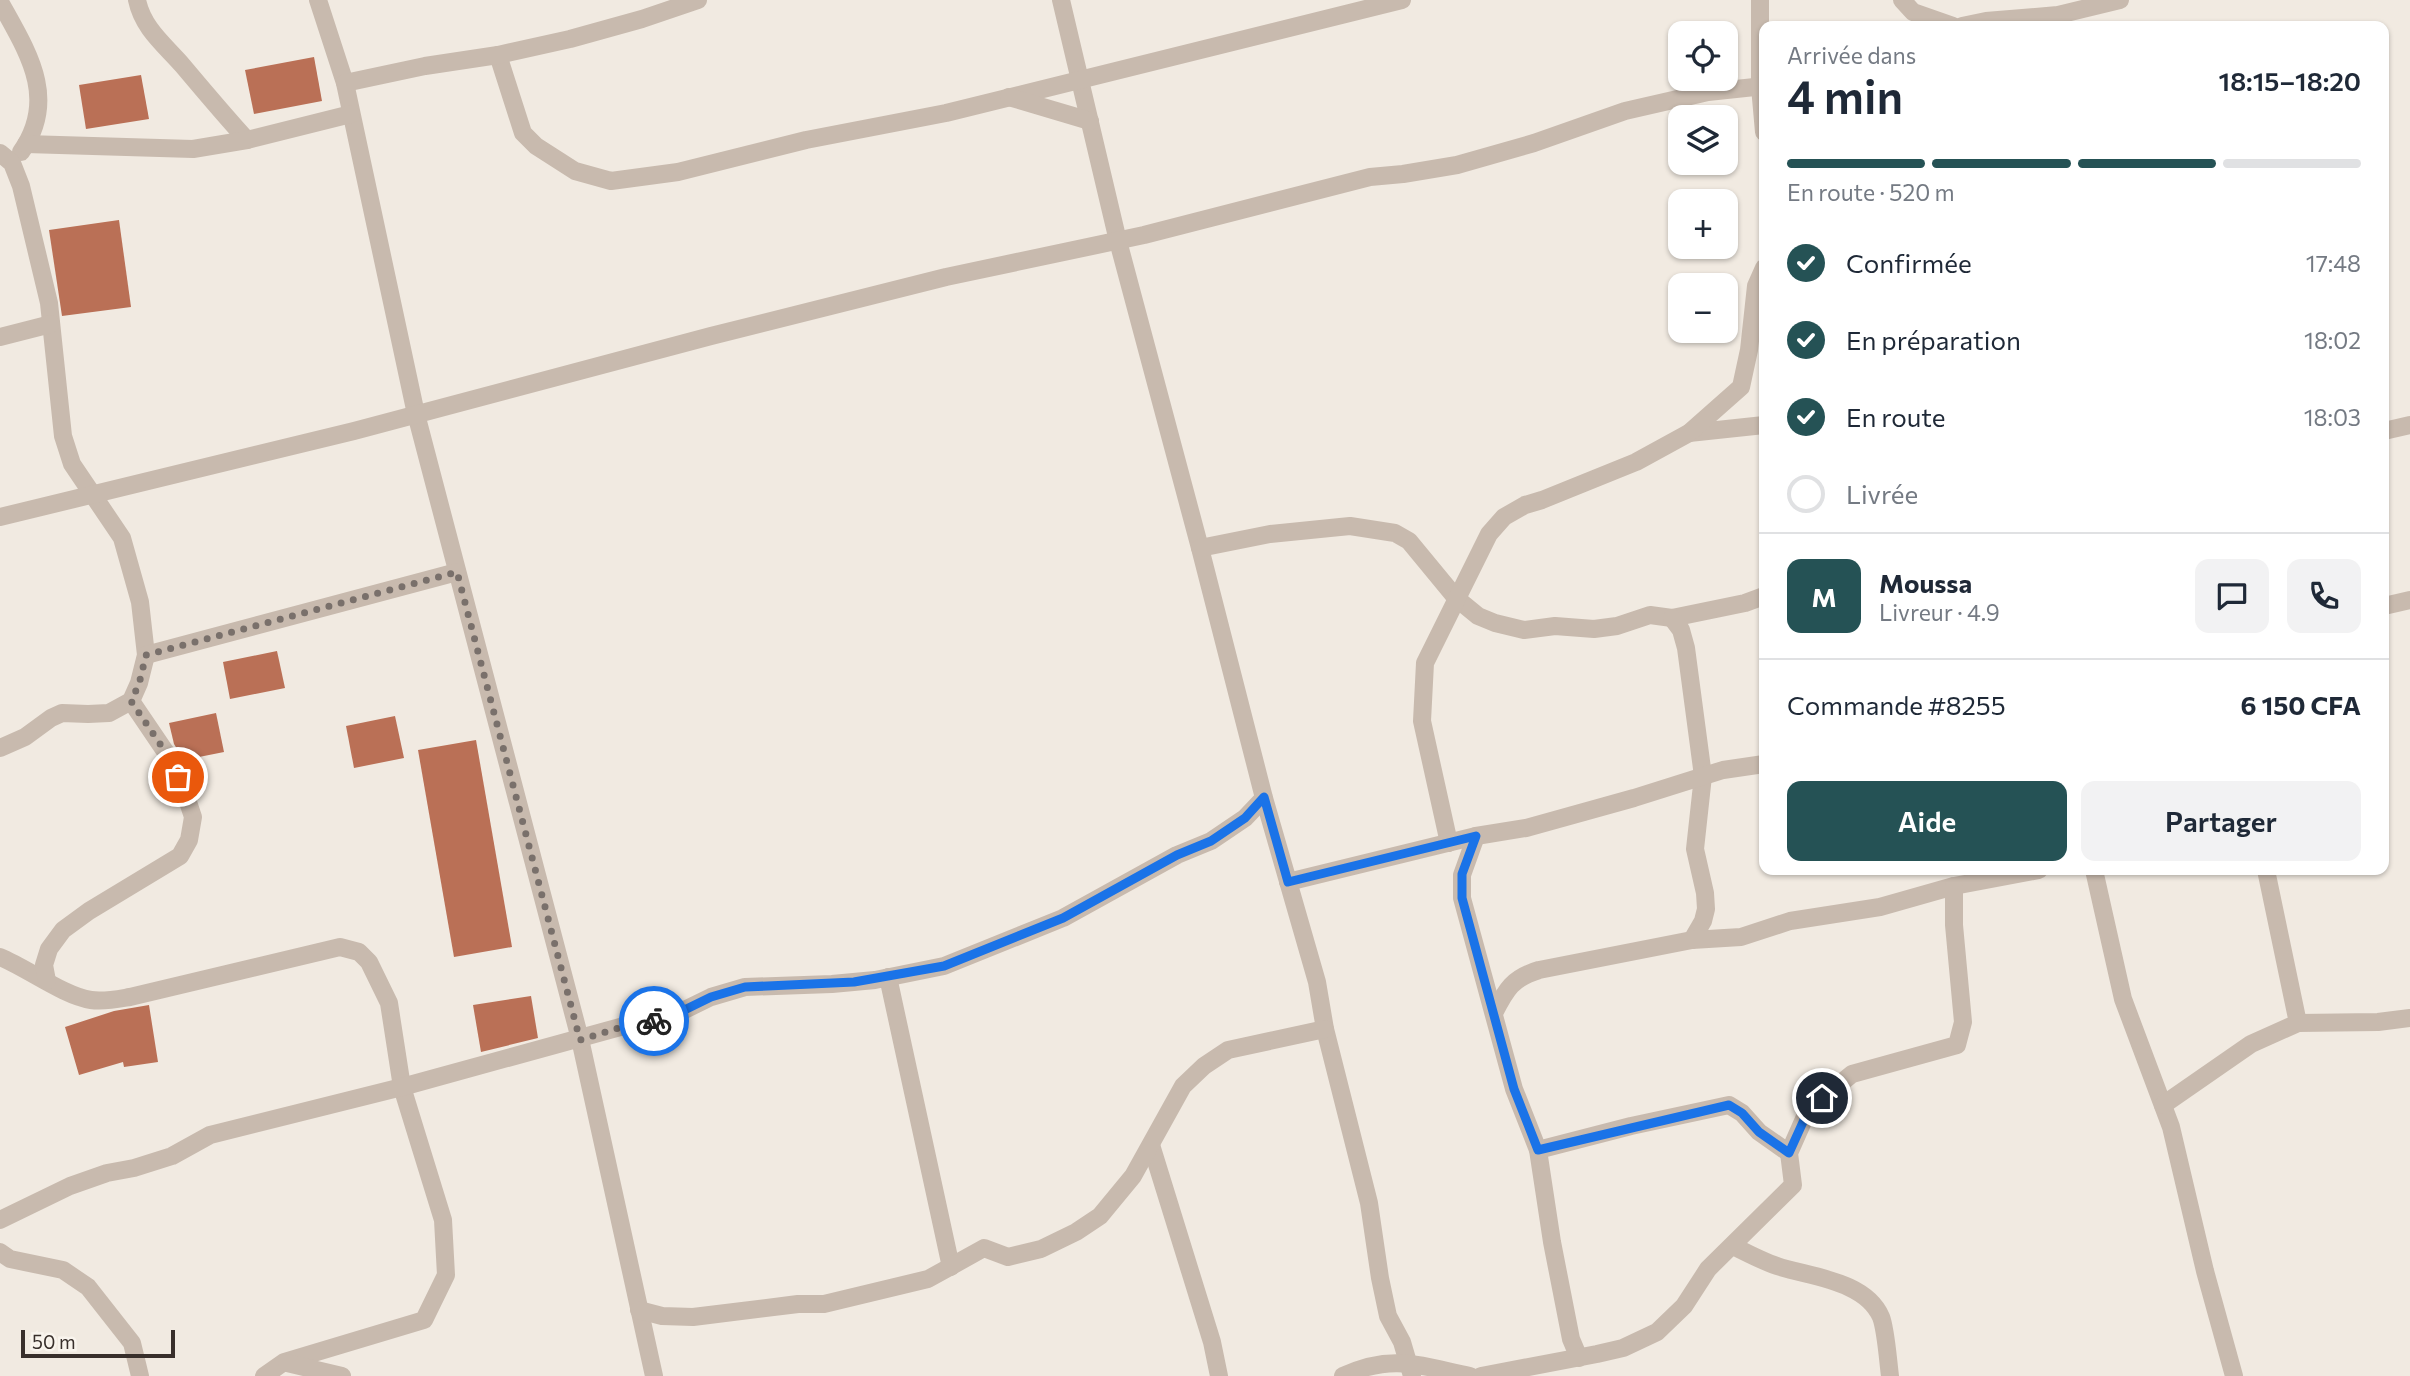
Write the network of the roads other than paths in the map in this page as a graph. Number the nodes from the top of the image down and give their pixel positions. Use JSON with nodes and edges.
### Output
{"nodes":[{"id":1,"x":137,"y":0,"type":"edge"},
{"id":2,"x":318,"y":0,"type":"edge"},
{"id":3,"x":698,"y":0,"type":"edge"},
{"id":4,"x":1061,"y":0,"type":"edge"},
{"id":5,"x":1402,"y":0,"type":"edge"},
{"id":6,"x":1760,"y":0,"type":"edge"},
{"id":7,"x":1902,"y":0,"type":"edge"},
{"id":8,"x":2120,"y":0,"type":"edge"},
{"id":9,"x":0,"y":2,"type":"edge"},
{"id":10,"x":2059,"y":14,"type":"edge"},
{"id":11,"x":1760,"y":21,"type":"edge"},
{"id":12,"x":1939,"y":21,"type":"edge"},
{"id":13,"x":1986,"y":21,"type":"edge"},
{"id":14,"x":0,"y":30,"type":"edge"},
{"id":15,"x":19,"y":34,"type":"junction"},
{"id":16,"x":498,"y":55,"type":"junction"},
{"id":17,"x":1080,"y":79,"type":"junction"},
{"id":18,"x":345,"y":83,"type":"junction"},
{"id":19,"x":1759,"y":87,"type":"edge"},
{"id":20,"x":1009,"y":97,"type":"junction"},
{"id":21,"x":351,"y":114,"type":"junction"},
{"id":22,"x":1090,"y":121,"type":"junction"},
{"id":23,"x":247,"y":140,"type":"junction"},
{"id":24,"x":26,"y":144,"type":"junction"},
{"id":25,"x":6,"y":158,"type":"edge"},
{"id":26,"x":1118,"y":241,"type":"junction"},
{"id":27,"x":1759,"y":279,"type":"edge"},
{"id":28,"x":51,"y":324,"type":"junction"},
{"id":29,"x":0,"y":337,"type":"edge"},
{"id":30,"x":416,"y":414,"type":"junction"},
{"id":31,"x":2410,"y":425,"type":"edge"},
{"id":32,"x":1759,"y":426,"type":"edge"},
{"id":33,"x":2389,"y":430,"type":"edge"},
{"id":34,"x":1689,"y":433,"type":"junction"},
{"id":35,"x":94,"y":494,"type":"junction"},
{"id":36,"x":0,"y":517,"type":"edge"},
{"id":37,"x":1200,"y":548,"type":"junction"},
{"id":38,"x":457,"y":572,"type":"junction"},
{"id":39,"x":1456,"y":598,"type":"junction"},
{"id":40,"x":1759,"y":598,"type":"edge"},
{"id":41,"x":2410,"y":600,"type":"edge"},
{"id":42,"x":2389,"y":605,"type":"edge"},
{"id":43,"x":1672,"y":618,"type":"junction"},
{"id":44,"x":146,"y":655,"type":"junction"},
{"id":45,"x":131,"y":701,"type":"junction"},
{"id":46,"x":0,"y":748,"type":"edge"},
{"id":47,"x":1759,"y":765,"type":"edge"},
{"id":48,"x":1703,"y":776,"type":"junction"},
{"id":49,"x":1264,"y":797,"type":"junction"},
{"id":50,"x":1476,"y":836,"type":"junction"},
{"id":51,"x":1449,"y":843,"type":"junction"},
{"id":52,"x":2012,"y":875,"type":"edge"},
{"id":53,"x":2095,"y":875,"type":"edge"},
{"id":54,"x":2267,"y":875,"type":"edge"},
{"id":55,"x":1288,"y":882,"type":"junction"},
{"id":56,"x":1954,"y":886,"type":"junction"},
{"id":57,"x":1692,"y":940,"type":"junction"},
{"id":58,"x":0,"y":957,"type":"edge"},
{"id":59,"x":888,"y":977,"type":"junction"},
{"id":60,"x":47,"y":981,"type":"junction"},
{"id":61,"x":1494,"y":1013,"type":"junction"},
{"id":62,"x":2410,"y":1018,"type":"edge"},
{"id":63,"x":2298,"y":1023,"type":"junction"},
{"id":64,"x":1325,"y":1030,"type":"junction"},
{"id":65,"x":580,"y":1040,"type":"junction"},
{"id":66,"x":402,"y":1087,"type":"junction"},
{"id":67,"x":2163,"y":1105,"type":"junction"},
{"id":68,"x":1151,"y":1145,"type":"junction"},
{"id":69,"x":1538,"y":1150,"type":"junction"},
{"id":70,"x":1789,"y":1153,"type":"junction"},
{"id":71,"x":0,"y":1220,"type":"edge"},
{"id":72,"x":1733,"y":1246,"type":"junction"},
{"id":73,"x":0,"y":1252,"type":"edge"},
{"id":74,"x":951,"y":1267,"type":"junction"},
{"id":75,"x":639,"y":1310,"type":"junction"},
{"id":76,"x":1579,"y":1358,"type":"junction"},
{"id":77,"x":284,"y":1362,"type":"junction"},
{"id":78,"x":1409,"y":1369,"type":"edge"},
{"id":79,"x":140,"y":1376,"type":"edge"},
{"id":80,"x":264,"y":1376,"type":"edge"},
{"id":81,"x":342,"y":1376,"type":"edge"},
{"id":82,"x":654,"y":1376,"type":"edge"},
{"id":83,"x":1219,"y":1376,"type":"edge"},
{"id":84,"x":1343,"y":1376,"type":"edge"},
{"id":85,"x":1470,"y":1376,"type":"edge"},
{"id":86,"x":1481,"y":1376,"type":"edge"},
{"id":87,"x":1890,"y":1376,"type":"edge"},
{"id":88,"x":2234,"y":1376,"type":"edge"}],
"edges":[{"from":1,"to":23,"type":"street"},
{"from":2,"to":18,"type":"street"},
{"from":3,"to":16,"type":"street"},
{"from":4,"to":17,"type":"street"},
{"from":5,"to":17,"type":"street"},
{"from":6,"to":11,"type":"street"},
{"from":7,"to":12,"type":"street"},
{"from":8,"to":10,"type":"street"},
{"from":9,"to":15,"type":"street"},
{"from":10,"to":13,"type":"street"},
{"from":14,"to":15,"type":"street"},
{"from":15,"to":24,"type":"street"},
{"from":16,"to":18,"type":"street"},
{"from":16,"to":20,"type":"street"},
{"from":17,"to":20,"type":"street"},
{"from":17,"to":22,"type":"street"},
{"from":18,"to":21,"type":"street"},
{"from":19,"to":26,"type":"street"},
{"from":20,"to":22,"type":"street"},
{"from":21,"to":23,"type":"street"},
{"from":21,"to":30,"type":"street"},
{"from":22,"to":26,"type":"street"},
{"from":23,"to":24,"type":"street"},
{"from":24,"to":25,"type":"street"},
{"from":25,"to":28,"type":"street"},
{"from":26,"to":30,"type":"street"},
{"from":26,"to":37,"type":"street"},
{"from":27,"to":34,"type":"street"},
{"from":28,"to":29,"type":"street"},
{"from":28,"to":35,"type":"street"},
{"from":30,"to":35,"type":"street"},
{"from":30,"to":38,"type":"street"},
{"from":31,"to":33,"type":"street"},
{"from":32,"to":34,"type":"street"},
{"from":34,"to":39,"type":"street"},
{"from":35,"to":36,"type":"street"},
{"from":35,"to":44,"type":"street"},
{"from":37,"to":39,"type":"street"},
{"from":37,"to":49,"type":"street"},
{"from":38,"to":44,"type":"street"},
{"from":38,"to":65,"type":"street"},
{"from":39,"to":43,"type":"street"},
{"from":39,"to":51,"type":"street"},
{"from":40,"to":43,"type":"street"},
{"from":41,"to":42,"type":"street"},
{"from":43,"to":48,"type":"street"},
{"from":44,"to":45,"type":"street"},
{"from":45,"to":46,"type":"street"},
{"from":45,"to":60,"type":"street"},
{"from":47,"to":48,"type":"street"},
{"from":48,"to":50,"type":"street"},
{"from":48,"to":57,"type":"street"},
{"from":49,"to":55,"type":"street"},
{"from":49,"to":59,"type":"street"},
{"from":50,"to":51,"type":"street"},
{"from":50,"to":61,"type":"street"},
{"from":51,"to":55,"type":"street"},
{"from":52,"to":56,"type":"street"},
{"from":53,"to":67,"type":"street"},
{"from":54,"to":63,"type":"street"},
{"from":55,"to":64,"type":"street"},
{"from":56,"to":57,"type":"street"},
{"from":56,"to":70,"type":"street"},
{"from":57,"to":61,"type":"street"},
{"from":58,"to":60,"type":"street"},
{"from":59,"to":65,"type":"street"},
{"from":59,"to":74,"type":"street"},
{"from":60,"to":66,"type":"street"},
{"from":61,"to":69,"type":"street"},
{"from":62,"to":63,"type":"street"},
{"from":63,"to":67,"type":"street"},
{"from":64,"to":68,"type":"street"},
{"from":64,"to":78,"type":"street"},
{"from":65,"to":66,"type":"street"},
{"from":65,"to":75,"type":"street"},
{"from":66,"to":71,"type":"street"},
{"from":66,"to":77,"type":"street"},
{"from":67,"to":88,"type":"street"},
{"from":68,"to":74,"type":"street"},
{"from":68,"to":83,"type":"street"},
{"from":69,"to":70,"type":"street"},
{"from":69,"to":76,"type":"street"},
{"from":70,"to":72,"type":"street"},
{"from":72,"to":76,"type":"street"},
{"from":72,"to":87,"type":"street"},
{"from":73,"to":79,"type":"street"},
{"from":74,"to":75,"type":"street"},
{"from":75,"to":82,"type":"street"},
{"from":76,"to":86,"type":"street"},
{"from":77,"to":80,"type":"street"},
{"from":77,"to":81,"type":"street"},
{"from":78,"to":84,"type":"street"},
{"from":78,"to":85,"type":"street"}]}
